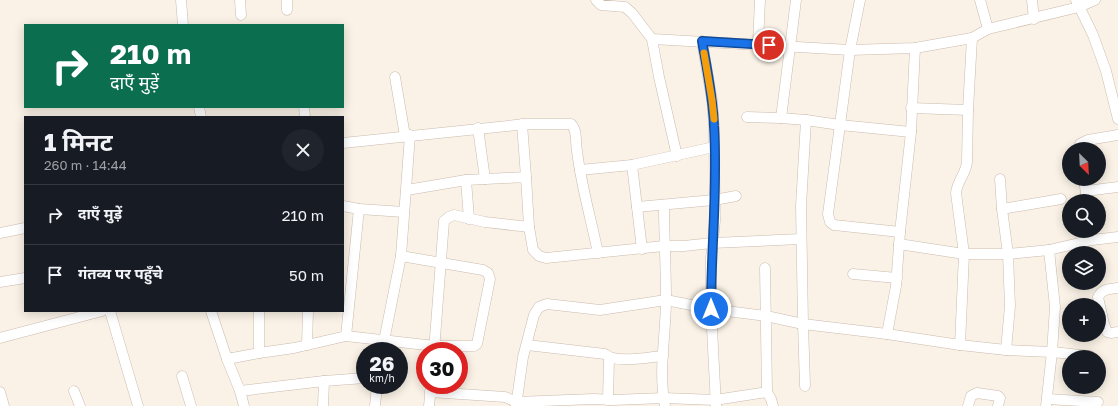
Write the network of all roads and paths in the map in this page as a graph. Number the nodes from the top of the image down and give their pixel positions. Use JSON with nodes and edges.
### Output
{"nodes":[{"id":1,"x":181,"y":0,"type":"edge"},
{"id":2,"x":240,"y":0,"type":"edge"},
{"id":3,"x":596,"y":0,"type":"edge"},
{"id":4,"x":760,"y":0,"type":"edge"},
{"id":5,"x":796,"y":0,"type":"edge"},
{"id":6,"x":860,"y":0,"type":"edge"},
{"id":7,"x":980,"y":0,"type":"edge"},
{"id":8,"x":1032,"y":0,"type":"edge"},
{"id":9,"x":1095,"y":0,"type":"edge"},
{"id":10,"x":1077,"y":4,"type":"edge"},
{"id":11,"x":241,"y":15,"type":"dead end"},
{"id":12,"x":1034,"y":19,"type":"junction"},
{"id":13,"x":183,"y":24,"type":"edge"},
{"id":14,"x":988,"y":29,"type":"junction"},
{"id":15,"x":972,"y":38,"type":"junction"},
{"id":16,"x":652,"y":39,"type":"junction"},
{"id":17,"x":702,"y":41,"type":"junction"},
{"id":18,"x":758,"y":44,"type":"junction"},
{"id":19,"x":790,"y":47,"type":"junction"},
{"id":20,"x":915,"y":48,"type":"junction"},
{"id":21,"x":850,"y":50,"type":"junction"},
{"id":22,"x":395,"y":77,"type":"dead end"},
{"id":23,"x":911,"y":108,"type":"junction"},
{"id":24,"x":968,"y":110,"type":"junction"},
{"id":25,"x":747,"y":117,"type":"dead end"},
{"id":26,"x":781,"y":118,"type":"junction"},
{"id":27,"x":1118,"y":119,"type":"edge"},
{"id":28,"x":806,"y":120,"type":"junction"},
{"id":29,"x":522,"y":124,"type":"junction"},
{"id":30,"x":840,"y":125,"type":"junction"},
{"id":31,"x":478,"y":128,"type":"junction"},
{"id":32,"x":911,"y":132,"type":"junction"},
{"id":33,"x":1118,"y":135,"type":"edge"},
{"id":34,"x":407,"y":136,"type":"junction"},
{"id":35,"x":1084,"y":142,"type":"edge"},
{"id":36,"x":344,"y":143,"type":"edge"},
{"id":37,"x":714,"y":147,"type":"junction"},
{"id":38,"x":677,"y":156,"type":"junction"},
{"id":39,"x":632,"y":164,"type":"junction"},
{"id":40,"x":580,"y":170,"type":"junction"},
{"id":41,"x":526,"y":177,"type":"junction"},
{"id":42,"x":485,"y":179,"type":"junction"},
{"id":43,"x":1000,"y":179,"type":"dead end"},
{"id":44,"x":466,"y":180,"type":"junction"},
{"id":45,"x":1118,"y":187,"type":"edge"},
{"id":46,"x":407,"y":190,"type":"junction"},
{"id":47,"x":1093,"y":194,"type":"edge"},
{"id":48,"x":736,"y":196,"type":"dead end"},
{"id":49,"x":1061,"y":199,"type":"dead end"},
{"id":50,"x":714,"y":200,"type":"junction"},
{"id":51,"x":664,"y":204,"type":"junction"},
{"id":52,"x":344,"y":206,"type":"edge"},
{"id":53,"x":638,"y":207,"type":"junction"},
{"id":54,"x":1002,"y":208,"type":"junction"},
{"id":55,"x":359,"y":209,"type":"junction"},
{"id":56,"x":404,"y":212,"type":"junction"},
{"id":57,"x":469,"y":219,"type":"junction"},
{"id":58,"x":528,"y":227,"type":"junction"},
{"id":59,"x":24,"y":228,"type":"edge"},
{"id":60,"x":900,"y":232,"type":"junction"},
{"id":61,"x":0,"y":233,"type":"edge"},
{"id":62,"x":1106,"y":237,"type":"edge"},
{"id":63,"x":1118,"y":237,"type":"edge"},
{"id":64,"x":801,"y":238,"type":"junction"},
{"id":65,"x":1085,"y":238,"type":"edge"},
{"id":66,"x":712,"y":243,"type":"junction"},
{"id":67,"x":899,"y":244,"type":"junction"},
{"id":68,"x":664,"y":246,"type":"junction"},
{"id":69,"x":642,"y":249,"type":"junction"},
{"id":70,"x":1049,"y":250,"type":"junction"},
{"id":71,"x":598,"y":253,"type":"junction"},
{"id":72,"x":964,"y":254,"type":"junction"},
{"id":73,"x":1008,"y":254,"type":"junction"},
{"id":74,"x":401,"y":256,"type":"junction"},
{"id":75,"x":442,"y":263,"type":"junction"},
{"id":76,"x":765,"y":268,"type":"dead end"},
{"id":77,"x":853,"y":274,"type":"dead end"},
{"id":78,"x":24,"y":278,"type":"edge"},
{"id":79,"x":897,"y":278,"type":"junction"},
{"id":80,"x":0,"y":282,"type":"edge"},
{"id":81,"x":1118,"y":288,"type":"edge"},
{"id":82,"x":666,"y":300,"type":"junction"},
{"id":83,"x":711,"y":309,"type":"junction"},
{"id":84,"x":98,"y":312,"type":"edge"},
{"id":85,"x":110,"y":312,"type":"edge"},
{"id":86,"x":211,"y":312,"type":"edge"},
{"id":87,"x":259,"y":312,"type":"edge"},
{"id":88,"x":308,"y":312,"type":"edge"},
{"id":89,"x":766,"y":316,"type":"junction"},
{"id":90,"x":803,"y":324,"type":"junction"},
{"id":91,"x":1118,"y":332,"type":"edge"},
{"id":92,"x":887,"y":334,"type":"junction"},
{"id":93,"x":346,"y":336,"type":"junction"},
{"id":94,"x":0,"y":338,"type":"edge"},
{"id":95,"x":368,"y":342,"type":"edge"},
{"id":96,"x":383,"y":342,"type":"edge"},
{"id":97,"x":435,"y":342,"type":"edge"},
{"id":98,"x":307,"y":345,"type":"junction"},
{"id":99,"x":527,"y":345,"type":"junction"},
{"id":100,"x":960,"y":345,"type":"junction"},
{"id":101,"x":468,"y":346,"type":"edge"},
{"id":102,"x":1006,"y":350,"type":"junction"},
{"id":103,"x":1052,"y":352,"type":"junction"},
{"id":104,"x":259,"y":353,"type":"junction"},
{"id":105,"x":1062,"y":353,"type":"edge"},
{"id":106,"x":662,"y":356,"type":"junction"},
{"id":107,"x":609,"y":358,"type":"junction"},
{"id":108,"x":227,"y":359,"type":"junction"},
{"id":109,"x":182,"y":376,"type":"dead end"},
{"id":110,"x":356,"y":379,"type":"edge"},
{"id":111,"x":324,"y":381,"type":"junction"},
{"id":112,"x":805,"y":386,"type":"dead end"},
{"id":113,"x":74,"y":391,"type":"dead end"},
{"id":114,"x":240,"y":391,"type":"junction"},
{"id":115,"x":0,"y":392,"type":"edge"},
{"id":116,"x":468,"y":392,"type":"edge"},
{"id":117,"x":767,"y":392,"type":"junction"},
{"id":118,"x":376,"y":394,"type":"edge"},
{"id":119,"x":430,"y":394,"type":"edge"},
{"id":120,"x":608,"y":400,"type":"junction"},
{"id":121,"x":664,"y":402,"type":"edge"},
{"id":122,"x":1098,"y":402,"type":"dead end"},
{"id":123,"x":579,"y":403,"type":"edge"},
{"id":124,"x":716,"y":403,"type":"edge"},
{"id":125,"x":1046,"y":403,"type":"edge"},
{"id":126,"x":516,"y":404,"type":"edge"},
{"id":127,"x":4,"y":406,"type":"edge"},
{"id":128,"x":80,"y":406,"type":"edge"},
{"id":129,"x":138,"y":406,"type":"edge"},
{"id":130,"x":191,"y":406,"type":"edge"},
{"id":131,"x":244,"y":406,"type":"edge"},
{"id":132,"x":323,"y":406,"type":"edge"},
{"id":133,"x":375,"y":406,"type":"edge"},
{"id":134,"x":429,"y":406,"type":"edge"},
{"id":135,"x":773,"y":406,"type":"edge"},
{"id":136,"x":968,"y":406,"type":"edge"},
{"id":137,"x":998,"y":406,"type":"edge"}],
"edges":[{"from":1,"to":13,"type":"street"},
{"from":2,"to":11,"type":"street"},
{"from":3,"to":16,"type":"street"},
{"from":4,"to":18,"type":"street"},
{"from":5,"to":19,"type":"street"},
{"from":6,"to":21,"type":"street"},
{"from":7,"to":14,"type":"street"},
{"from":8,"to":12,"type":"street"},
{"from":9,"to":10,"type":"street"},
{"from":10,"to":12,"type":"street"},
{"from":10,"to":27,"type":"street"},
{"from":12,"to":14,"type":"street"},
{"from":14,"to":15,"type":"street"},
{"from":15,"to":20,"type":"street"},
{"from":15,"to":24,"type":"street"},
{"from":16,"to":17,"type":"street"},
{"from":16,"to":38,"type":"street"},
{"from":17,"to":18,"type":"street"},
{"from":17,"to":37,"type":"street"},
{"from":18,"to":19,"type":"street"},
{"from":19,"to":21,"type":"street"},
{"from":19,"to":26,"type":"street"},
{"from":20,"to":21,"type":"street"},
{"from":20,"to":23,"type":"street"},
{"from":21,"to":30,"type":"street"},
{"from":22,"to":34,"type":"street"},
{"from":23,"to":24,"type":"street"},
{"from":23,"to":32,"type":"street"},
{"from":24,"to":72,"type":"street"},
{"from":25,"to":26,"type":"street"},
{"from":26,"to":28,"type":"street"},
{"from":28,"to":30,"type":"street"},
{"from":28,"to":64,"type":"street"},
{"from":29,"to":31,"type":"street"},
{"from":29,"to":40,"type":"street"},
{"from":29,"to":41,"type":"street"},
{"from":30,"to":32,"type":"street"},
{"from":30,"to":60,"type":"street"},
{"from":31,"to":34,"type":"street"},
{"from":31,"to":42,"type":"street"},
{"from":32,"to":60,"type":"street"},
{"from":33,"to":35,"type":"street"},
{"from":34,"to":36,"type":"street"},
{"from":34,"to":46,"type":"street"},
{"from":37,"to":38,"type":"street"},
{"from":37,"to":50,"type":"street"},
{"from":38,"to":39,"type":"street"},
{"from":39,"to":40,"type":"street"},
{"from":39,"to":53,"type":"street"},
{"from":40,"to":71,"type":"street"},
{"from":41,"to":42,"type":"street"},
{"from":41,"to":58,"type":"street"},
{"from":42,"to":44,"type":"street"},
{"from":43,"to":54,"type":"street"},
{"from":44,"to":46,"type":"street"},
{"from":44,"to":57,"type":"street"},
{"from":45,"to":47,"type":"street"},
{"from":46,"to":56,"type":"street"},
{"from":48,"to":50,"type":"street"},
{"from":49,"to":54,"type":"street"},
{"from":50,"to":51,"type":"street"},
{"from":50,"to":66,"type":"street"},
{"from":51,"to":53,"type":"street"},
{"from":51,"to":68,"type":"street"},
{"from":52,"to":55,"type":"street"},
{"from":53,"to":69,"type":"street"},
{"from":54,"to":73,"type":"street"},
{"from":55,"to":56,"type":"street"},
{"from":55,"to":93,"type":"street"},
{"from":56,"to":74,"type":"street"},
{"from":57,"to":58,"type":"street"},
{"from":57,"to":75,"type":"street"},
{"from":58,"to":71,"type":"street"},
{"from":59,"to":61,"type":"street"},
{"from":60,"to":67,"type":"street"},
{"from":62,"to":63,"type":"street"},
{"from":64,"to":66,"type":"street"},
{"from":64,"to":90,"type":"street"},
{"from":65,"to":70,"type":"street"},
{"from":66,"to":68,"type":"street"},
{"from":66,"to":83,"type":"street"},
{"from":67,"to":72,"type":"street"},
{"from":67,"to":79,"type":"street"},
{"from":68,"to":69,"type":"street"},
{"from":68,"to":82,"type":"street"},
{"from":69,"to":71,"type":"street"},
{"from":70,"to":73,"type":"street"},
{"from":70,"to":103,"type":"street"},
{"from":72,"to":73,"type":"street"},
{"from":72,"to":100,"type":"street"},
{"from":73,"to":102,"type":"street"},
{"from":74,"to":75,"type":"street"},
{"from":74,"to":96,"type":"street"},
{"from":75,"to":97,"type":"street"},
{"from":75,"to":101,"type":"street"},
{"from":76,"to":89,"type":"street"},
{"from":77,"to":79,"type":"street"},
{"from":78,"to":80,"type":"street"},
{"from":79,"to":92,"type":"street"},
{"from":81,"to":91,"type":"street"},
{"from":82,"to":83,"type":"street"},
{"from":82,"to":99,"type":"street"},
{"from":82,"to":106,"type":"street"},
{"from":83,"to":89,"type":"street"},
{"from":83,"to":124,"type":"street"},
{"from":84,"to":94,"type":"street"},
{"from":85,"to":129,"type":"street"},
{"from":86,"to":108,"type":"street"},
{"from":87,"to":104,"type":"street"},
{"from":88,"to":98,"type":"street"},
{"from":89,"to":90,"type":"street"},
{"from":89,"to":117,"type":"street"},
{"from":90,"to":92,"type":"street"},
{"from":90,"to":112,"type":"street"},
{"from":92,"to":100,"type":"street"},
{"from":93,"to":95,"type":"street"},
{"from":93,"to":98,"type":"street"},
{"from":98,"to":104,"type":"street"},
{"from":99,"to":107,"type":"street"},
{"from":99,"to":126,"type":"street"},
{"from":100,"to":102,"type":"street"},
{"from":102,"to":103,"type":"street"},
{"from":103,"to":105,"type":"street"},
{"from":103,"to":125,"type":"street"},
{"from":104,"to":108,"type":"street"},
{"from":106,"to":107,"type":"street"},
{"from":106,"to":121,"type":"street"},
{"from":107,"to":120,"type":"street"},
{"from":108,"to":114,"type":"street"},
{"from":109,"to":130,"type":"street"},
{"from":110,"to":111,"type":"street"},
{"from":111,"to":114,"type":"street"},
{"from":111,"to":132,"type":"street"},
{"from":113,"to":128,"type":"street"},
{"from":114,"to":131,"type":"street"},
{"from":115,"to":127,"type":"street"},
{"from":116,"to":126,"type":"street"},
{"from":117,"to":124,"type":"street"},
{"from":117,"to":135,"type":"street"},
{"from":118,"to":133,"type":"street"},
{"from":119,"to":134,"type":"street"},
{"from":120,"to":121,"type":"street"},
{"from":120,"to":123,"type":"street"},
{"from":121,"to":124,"type":"street"},
{"from":122,"to":125,"type":"street"},
{"from":123,"to":126,"type":"street"},
{"from":136,"to":137,"type":"street"}]}
